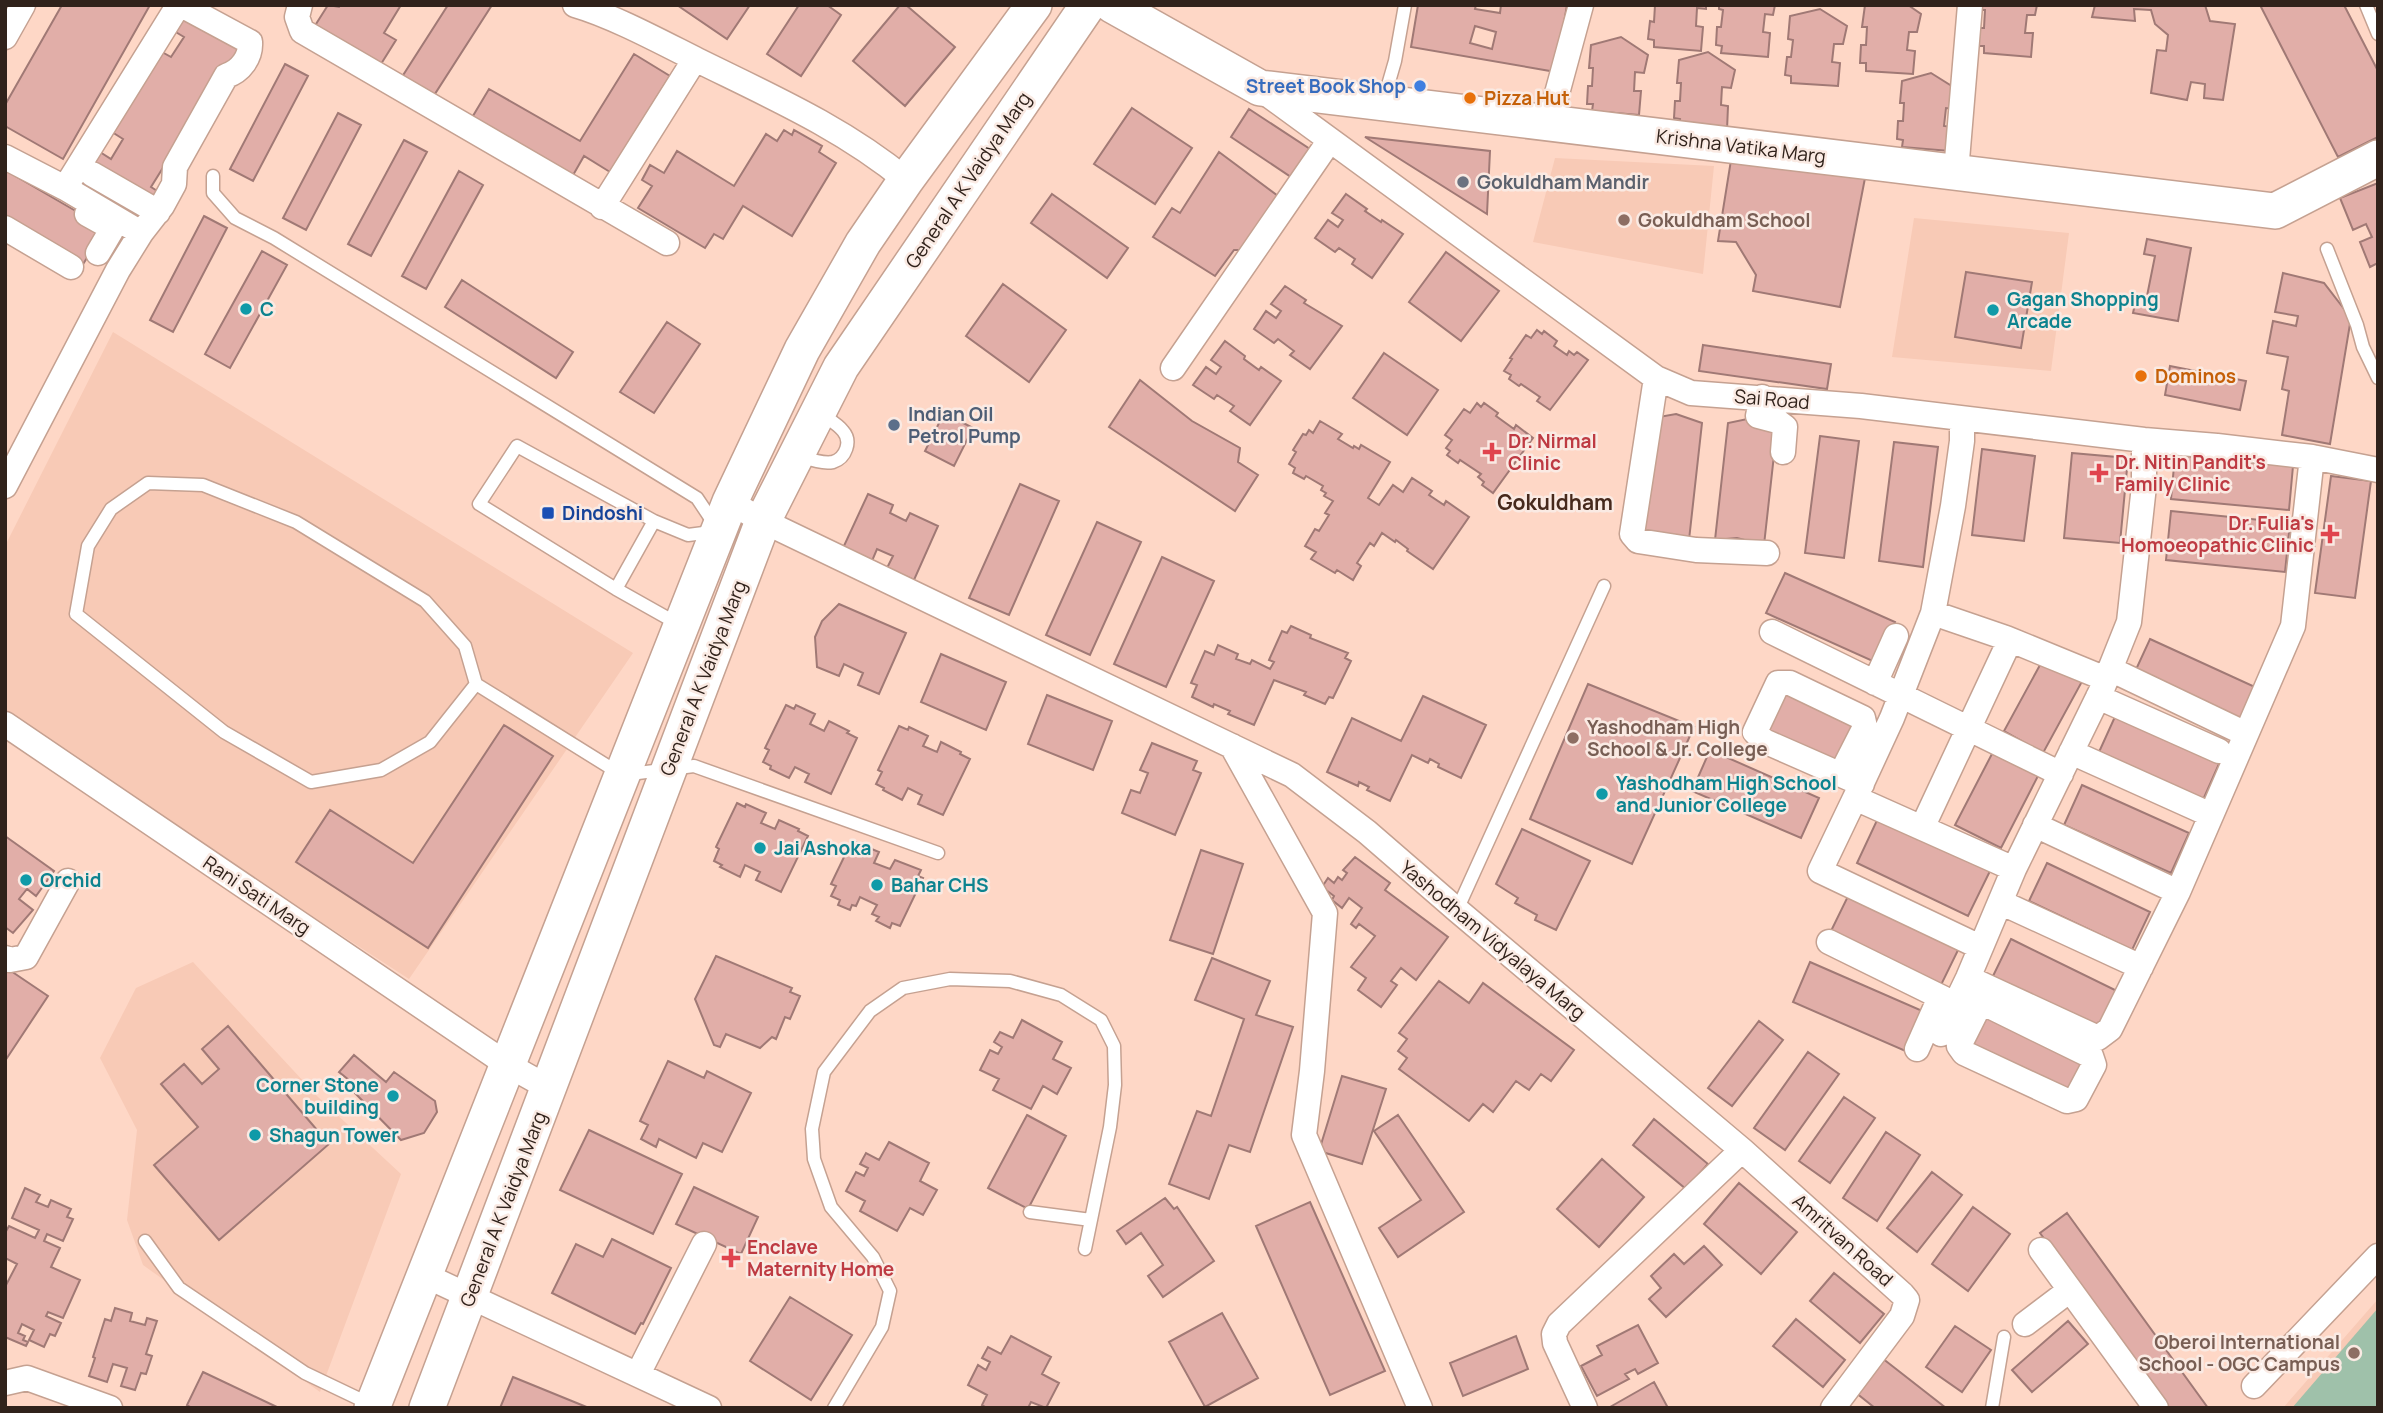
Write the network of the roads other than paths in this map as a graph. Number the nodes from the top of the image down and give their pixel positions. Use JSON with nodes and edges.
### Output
{"nodes":[{"id":1,"x":23,"y":5,"type":"edge"},
{"id":2,"x":300,"y":5,"type":"edge"},
{"id":3,"x":575,"y":5,"type":"edge"},
{"id":4,"x":1088,"y":5,"type":"edge"},
{"id":5,"x":1112,"y":5,"type":"edge"},
{"id":6,"x":1405,"y":5,"type":"edge"},
{"id":7,"x":1581,"y":5,"type":"edge"},
{"id":8,"x":1970,"y":5,"type":"edge"},
{"id":9,"x":2366,"y":5,"type":"edge"},
{"id":10,"x":1025,"y":8,"type":"edge"},
{"id":11,"x":2378,"y":34,"type":"edge"},
{"id":12,"x":5,"y":37,"type":"edge"},
{"id":13,"x":695,"y":59,"type":"junction"},
{"id":14,"x":1259,"y":88,"type":"junction"},
{"id":15,"x":1383,"y":103,"type":"junction"},
{"id":16,"x":1549,"y":123,"type":"junction"},
{"id":17,"x":1330,"y":140,"type":"junction"},
{"id":18,"x":5,"y":157,"type":"edge"},
{"id":19,"x":2378,"y":158,"type":"edge"},
{"id":20,"x":5,"y":165,"type":"edge"},
{"id":21,"x":1956,"y":172,"type":"junction"},
{"id":22,"x":92,"y":174,"type":"dead end"},
{"id":23,"x":213,"y":176,"type":"dead end"},
{"id":24,"x":906,"y":180,"type":"junction"},
{"id":25,"x":65,"y":188,"type":"junction"},
{"id":26,"x":602,"y":207,"type":"junction"},
{"id":27,"x":158,"y":212,"type":"junction"},
{"id":28,"x":5,"y":228,"type":"edge"},
{"id":29,"x":141,"y":233,"type":"junction"},
{"id":30,"x":667,"y":243,"type":"dead end"},
{"id":31,"x":2327,"y":249,"type":"dead end"},
{"id":32,"x":98,"y":253,"type":"dead end"},
{"id":33,"x":71,"y":267,"type":"dead end"},
{"id":34,"x":1173,"y":368,"type":"dead end"},
{"id":35,"x":1656,"y":378,"type":"junction"},
{"id":36,"x":2378,"y":378,"type":"edge"},
{"id":37,"x":1753,"y":410,"type":"junction"},
{"id":38,"x":1962,"y":419,"type":"junction"},
{"id":39,"x":2144,"y":440,"type":"junction"},
{"id":40,"x":1783,"y":452,"type":"dead end"},
{"id":41,"x":2312,"y":457,"type":"junction"},
{"id":42,"x":2378,"y":470,"type":"edge"},
{"id":43,"x":5,"y":486,"type":"edge"},
{"id":44,"x":724,"y":516,"type":"junction"},
{"id":45,"x":654,"y":520,"type":"junction"},
{"id":46,"x":763,"y":521,"type":"junction"},
{"id":47,"x":1767,"y":552,"type":"dead end"},
{"id":48,"x":1604,"y":586,"type":"dead end"},
{"id":49,"x":615,"y":589,"type":"junction"},
{"id":50,"x":1933,"y":613,"type":"junction"},
{"id":51,"x":680,"y":625,"type":"junction"},
{"id":52,"x":1772,"y":632,"type":"dead end"},
{"id":53,"x":1896,"y":636,"type":"dead end"},
{"id":54,"x":2010,"y":640,"type":"junction"},
{"id":55,"x":2105,"y":682,"type":"junction"},
{"id":56,"x":1875,"y":683,"type":"junction"},
{"id":57,"x":476,"y":684,"type":"junction"},
{"id":58,"x":1901,"y":696,"type":"junction"},
{"id":59,"x":1969,"y":730,"type":"junction"},
{"id":60,"x":2246,"y":734,"type":"junction"},
{"id":61,"x":9,"y":737,"type":"edge"},
{"id":62,"x":1233,"y":746,"type":"junction"},
{"id":63,"x":2219,"y":751,"type":"dead end"},
{"id":64,"x":2066,"y":763,"type":"junction"},
{"id":65,"x":667,"y":771,"type":"junction"},
{"id":66,"x":622,"y":775,"type":"junction"},
{"id":67,"x":1853,"y":785,"type":"junction"},
{"id":68,"x":2211,"y":815,"type":"junction"},
{"id":69,"x":2035,"y":825,"type":"junction"},
{"id":70,"x":1922,"y":828,"type":"junction"},
{"id":71,"x":938,"y":853,"type":"dead end"},
{"id":72,"x":2008,"y":866,"type":"junction"},
{"id":73,"x":68,"y":881,"type":"dead end"},
{"id":74,"x":2178,"y":892,"type":"junction"},
{"id":75,"x":1989,"y":906,"type":"junction"},
{"id":76,"x":1457,"y":910,"type":"junction"},
{"id":77,"x":1829,"y":942,"type":"dead end"},
{"id":78,"x":1975,"y":944,"type":"junction"},
{"id":79,"x":5,"y":957,"type":"edge"},
{"id":80,"x":2141,"y":967,"type":"junction"},
{"id":81,"x":1960,"y":991,"type":"junction"},
{"id":82,"x":1941,"y":1034,"type":"dead end"},
{"id":83,"x":1917,"y":1049,"type":"dead end"},
{"id":84,"x":508,"y":1065,"type":"junction"},
{"id":85,"x":549,"y":1088,"type":"junction"},
{"id":86,"x":1742,"y":1150,"type":"junction"},
{"id":87,"x":1030,"y":1212,"type":"dead end"},
{"id":88,"x":1091,"y":1220,"type":"junction"},
{"id":89,"x":145,"y":1241,"type":"dead end"},
{"id":90,"x":704,"y":1244,"type":"dead end"},
{"id":91,"x":1085,"y":1249,"type":"dead end"},
{"id":92,"x":2041,"y":1250,"type":"dead end"},
{"id":93,"x":2378,"y":1256,"type":"edge"},
{"id":94,"x":424,"y":1275,"type":"junction"},
{"id":95,"x":2070,"y":1290,"type":"junction"},
{"id":96,"x":471,"y":1296,"type":"junction"},
{"id":97,"x":2014,"y":1330,"type":"joint"},
{"id":98,"x":638,"y":1374,"type":"junction"},
{"id":99,"x":5,"y":1383,"type":"edge"},
{"id":100,"x":2254,"y":1386,"type":"dead end"},
{"id":101,"x":372,"y":1406,"type":"edge"},
{"id":102,"x":110,"y":1408,"type":"edge"},
{"id":103,"x":427,"y":1408,"type":"edge"},
{"id":104,"x":709,"y":1408,"type":"edge"},
{"id":105,"x":834,"y":1408,"type":"edge"},
{"id":106,"x":1420,"y":1408,"type":"edge"},
{"id":107,"x":1585,"y":1408,"type":"edge"},
{"id":108,"x":1833,"y":1408,"type":"edge"},
{"id":109,"x":1992,"y":1408,"type":"edge"},
{"id":110,"x":2156,"y":1408,"type":"edge"}],
"edges":[{"from":1,"to":12,"type":"street"},
{"from":2,"to":26,"type":"street"},
{"from":3,"to":13,"type":"street"},
{"from":4,"to":46,"type":"main road","name":"General A K Vaidya Marg"},
{"from":5,"to":14,"type":"main road","name":"Krishna Vatika Marg"},
{"from":6,"to":15,"type":"lane"},
{"from":7,"to":16,"type":"street"},
{"from":8,"to":21,"type":"street"},
{"from":9,"to":11,"type":"lane"},
{"from":10,"to":24,"type":"main road","name":"General A K Vaidya Marg"},
{"from":13,"to":24,"type":"street"},
{"from":13,"to":26,"type":"street"},
{"from":14,"to":15,"type":"main road","name":"Krishna Vatika Marg"},
{"from":14,"to":17,"type":"street","name":"Sai Road"},
{"from":15,"to":16,"type":"main road","name":"Krishna Vatika Marg"},
{"from":16,"to":21,"type":"main road","name":"Krishna Vatika Marg"},
{"from":17,"to":34,"type":"street"},
{"from":17,"to":35,"type":"street","name":"Sai Road"},
{"from":18,"to":25,"type":"street"},
{"from":19,"to":21,"type":"main road","name":"Krishna Vatika Marg"},
{"from":20,"to":32,"type":"street"},
{"from":22,"to":27,"type":"street"},
{"from":23,"to":44,"type":"lane"},
{"from":24,"to":44,"type":"main road","name":"General A K Vaidya Marg"},
{"from":25,"to":27,"type":"street"},
{"from":25,"to":29,"type":"street"},
{"from":26,"to":30,"type":"street"},
{"from":27,"to":29,"type":"street"},
{"from":28,"to":33,"type":"street"},
{"from":29,"to":43,"type":"street"},
{"from":31,"to":36,"type":"lane"},
{"from":35,"to":37,"type":"street","name":"Sai Road"},
{"from":35,"to":47,"type":"street"},
{"from":37,"to":38,"type":"street","name":"Sai Road"},
{"from":37,"to":40,"type":"street"},
{"from":38,"to":39,"type":"street","name":"Sai Road"},
{"from":38,"to":50,"type":"street"},
{"from":39,"to":41,"type":"street","name":"Sai Road"},
{"from":39,"to":55,"type":"street"},
{"from":41,"to":42,"type":"street","name":"Sai Road"},
{"from":41,"to":60,"type":"street"},
{"from":44,"to":45,"type":"lane"},
{"from":44,"to":46,"type":"street","name":"Yashodham Vidyalaya Marg"},
{"from":44,"to":51,"type":"main road","name":"General A K Vaidya Marg"},
{"from":45,"to":49,"type":"lane"},
{"from":45,"to":49,"type":"lane"},
{"from":46,"to":62,"type":"street","name":"Yashodham Vidyalaya Marg"},
{"from":46,"to":65,"type":"main road","name":"General A K Vaidya Marg"},
{"from":48,"to":76,"type":"lane"},
{"from":49,"to":51,"type":"lane"},
{"from":50,"to":54,"type":"street"},
{"from":50,"to":58,"type":"street"},
{"from":51,"to":66,"type":"main road","name":"General A K Vaidya Marg"},
{"from":52,"to":56,"type":"street"},
{"from":53,"to":56,"type":"street"},
{"from":54,"to":55,"type":"street"},
{"from":54,"to":59,"type":"street"},
{"from":55,"to":60,"type":"street"},
{"from":55,"to":63,"type":"street"},
{"from":55,"to":64,"type":"street"},
{"from":56,"to":58,"type":"street"},
{"from":57,"to":57,"type":"lane"},
{"from":57,"to":66,"type":"lane"},
{"from":58,"to":59,"type":"street"},
{"from":58,"to":67,"type":"street"},
{"from":59,"to":64,"type":"street"},
{"from":59,"to":70,"type":"street"},
{"from":60,"to":68,"type":"street"},
{"from":61,"to":84,"type":"street","name":"Rani Sati Marg"},
{"from":62,"to":76,"type":"street","name":"Yashodham Vidyalaya Marg"},
{"from":62,"to":106,"type":"street"},
{"from":64,"to":68,"type":"street"},
{"from":64,"to":69,"type":"street"},
{"from":65,"to":66,"type":"lane"},
{"from":65,"to":71,"type":"lane"},
{"from":65,"to":85,"type":"main road","name":"General A K Vaidya Marg"},
{"from":66,"to":84,"type":"main road","name":"General A K Vaidya Marg"},
{"from":67,"to":70,"type":"street"},
{"from":67,"to":78,"type":"street"},
{"from":68,"to":74,"type":"street"},
{"from":69,"to":72,"type":"street"},
{"from":69,"to":74,"type":"street"},
{"from":70,"to":72,"type":"street"},
{"from":72,"to":75,"type":"street"},
{"from":73,"to":79,"type":"street"},
{"from":74,"to":80,"type":"street"},
{"from":75,"to":78,"type":"street"},
{"from":75,"to":80,"type":"street"},
{"from":76,"to":86,"type":"street","name":"Yashodham Vidyalaya Marg"},
{"from":77,"to":81,"type":"street"},
{"from":78,"to":81,"type":"street"},
{"from":80,"to":81,"type":"street"},
{"from":81,"to":81,"type":"street"},
{"from":81,"to":82,"type":"street"},
{"from":81,"to":83,"type":"street"},
{"from":84,"to":85,"type":"street","name":"Rani Sati Marg"},
{"from":84,"to":94,"type":"main road","name":"General A K Vaidya Marg"},
{"from":85,"to":96,"type":"main road","name":"General A K Vaidya Marg"},
{"from":86,"to":107,"type":"street"},
{"from":86,"to":108,"type":"street","name":"Amritvan Road"},
{"from":87,"to":88,"type":"lane"},
{"from":88,"to":91,"type":"lane"},
{"from":88,"to":105,"type":"lane"},
{"from":89,"to":101,"type":"lane"},
{"from":90,"to":98,"type":"street"},
{"from":92,"to":95,"type":"street"},
{"from":93,"to":100,"type":"street"},
{"from":94,"to":96,"type":"street"},
{"from":94,"to":101,"type":"main road","name":"General A K Vaidya Marg"},
{"from":95,"to":97,"type":"street"},
{"from":95,"to":110,"type":"street"},
{"from":96,"to":98,"type":"street"},
{"from":96,"to":103,"type":"main road","name":"General A K Vaidya Marg"},
{"from":97,"to":109,"type":"lane"},
{"from":98,"to":104,"type":"street"},
{"from":99,"to":102,"type":"street"}]}
